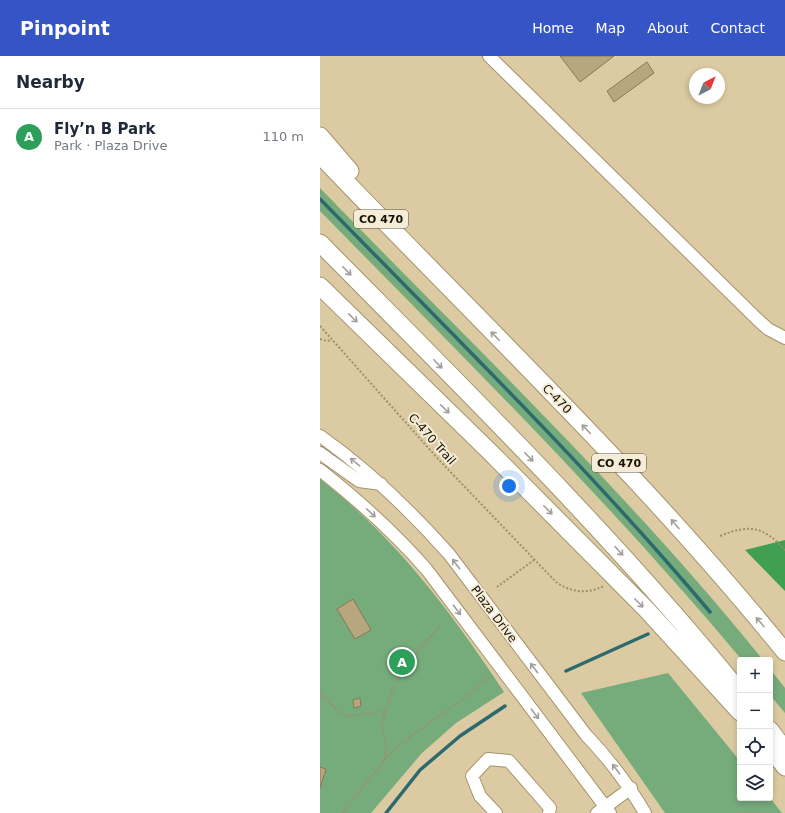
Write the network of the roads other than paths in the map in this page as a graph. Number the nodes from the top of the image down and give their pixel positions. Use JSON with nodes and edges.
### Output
{"nodes":[{"id":1,"x":489,"y":56,"type":"edge"},
{"id":2,"x":320,"y":136,"type":"edge"},
{"id":3,"x":320,"y":155,"type":"edge"},
{"id":4,"x":320,"y":243,"type":"edge"},
{"id":5,"x":443,"y":282,"type":"junction"},
{"id":6,"x":320,"y":286,"type":"edge"},
{"id":7,"x":785,"y":338,"type":"edge"},
{"id":8,"x":320,"y":436,"type":"edge"},
{"id":9,"x":320,"y":453,"type":"edge"},
{"id":10,"x":320,"y":470,"type":"edge"},
{"id":11,"x":381,"y":484,"type":"junction"},
{"id":12,"x":785,"y":652,"type":"edge"},
{"id":13,"x":737,"y":688,"type":"edge"},
{"id":14,"x":737,"y":709,"type":"edge"},
{"id":15,"x":773,"y":734,"type":"edge"},
{"id":16,"x":785,"y":750,"type":"edge"},
{"id":17,"x":773,"y":751,"type":"edge"},
{"id":18,"x":785,"y":767,"type":"edge"},
{"id":19,"x":631,"y":788,"type":"junction"},
{"id":20,"x":604,"y":811,"type":"edge"},
{"id":21,"x":496,"y":813,"type":"edge"},
{"id":22,"x":549,"y":813,"type":"edge"},
{"id":23,"x":645,"y":813,"type":"edge"}],
"edges":[{"from":1,"to":7,"type":"street"},
{"from":2,"to":5,"type":"highway"},
{"from":3,"to":5,"type":"highway","name":"C-470","number":"CO 470"},
{"from":4,"to":13,"type":"highway","one_way":true},
{"from":12,"to":5,"type":"highway","name":"C-470","number":"CO 470","one_way":true},
{"from":6,"to":14,"type":"highway","one_way":true},
{"from":11,"to":8,"type":"street","name":"Plaza Drive","one_way":true},
{"from":9,"to":11,"type":"street"},
{"from":10,"to":20,"type":"street","one_way":true},
{"from":19,"to":11,"type":"street","name":"Plaza Drive","one_way":true},
{"from":15,"to":16,"type":"highway"},
{"from":17,"to":18,"type":"highway"},
{"from":19,"to":20,"type":"street"},
{"from":19,"to":23,"type":"street","name":"Plaza Drive"},
{"from":21,"to":22,"type":"street"}]}
